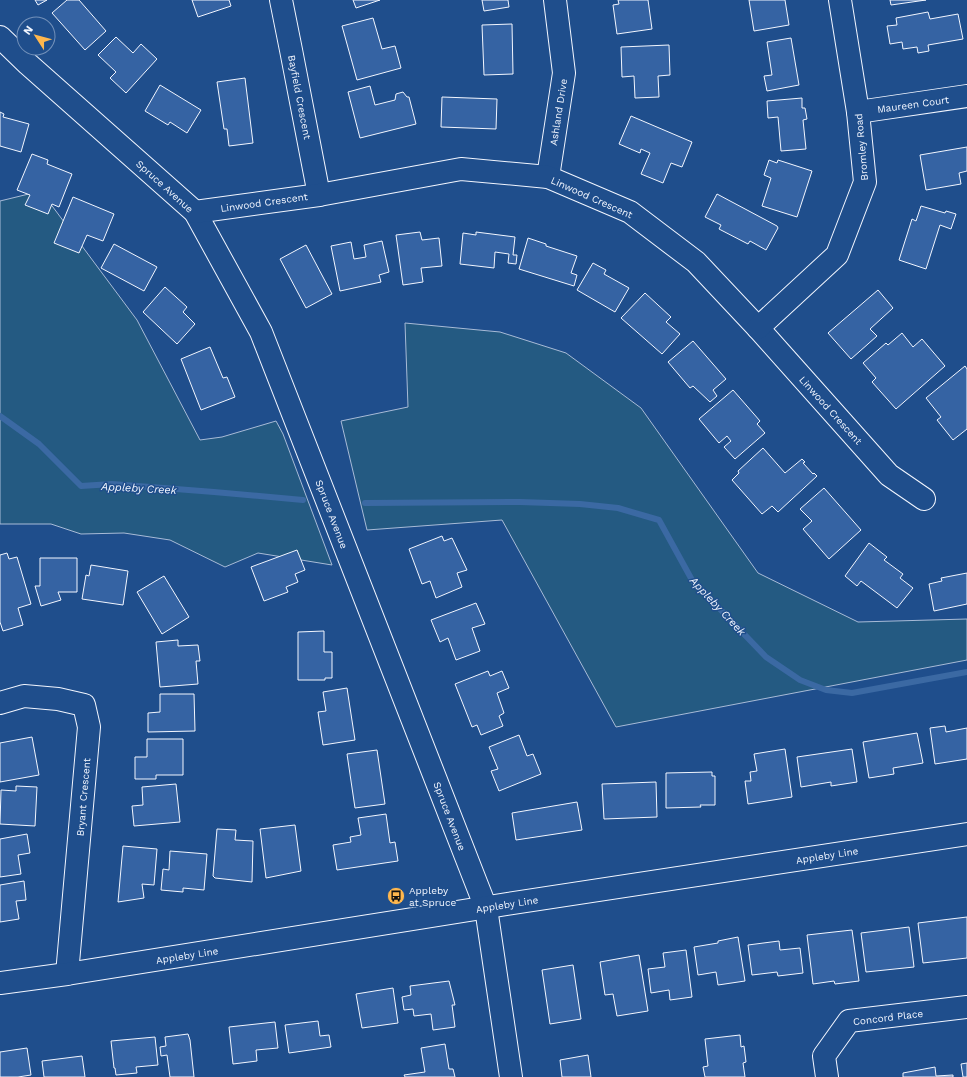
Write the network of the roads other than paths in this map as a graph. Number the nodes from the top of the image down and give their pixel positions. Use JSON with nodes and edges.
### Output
{"nodes":[{"id":1,"x":281,"y":0,"type":"edge"},
{"id":2,"x":555,"y":0,"type":"edge"},
{"id":3,"x":840,"y":0,"type":"edge"},
{"id":4,"x":0,"y":37,"type":"edge"},
{"id":5,"x":967,"y":96,"type":"edge"},
{"id":6,"x":858,"y":112,"type":"junction"},
{"id":7,"x":548,"y":177,"type":"junction"},
{"id":8,"x":319,"y":195,"type":"junction"},
{"id":9,"x":195,"y":212,"type":"junction"},
{"id":10,"x":758,"y":328,"type":"junction"},
{"id":11,"x":924,"y":499,"type":"dead end"},
{"id":12,"x":0,"y":703,"type":"edge"},
{"id":13,"x":967,"y":834,"type":"edge"},
{"id":14,"x":486,"y":908,"type":"junction"},
{"id":15,"x":67,"y":974,"type":"junction"},
{"id":16,"x":0,"y":983,"type":"edge"},
{"id":17,"x":967,"y":1007,"type":"edge"},
{"id":18,"x":511,"y":1077,"type":"edge"},
{"id":19,"x":827,"y":1077,"type":"edge"}],
"edges":[{"from":1,"to":8,"type":"street","name":"Bayfield Crescent"},
{"from":2,"to":7,"type":"street","name":"Ashland Drive"},
{"from":3,"to":6,"type":"street","name":"Bromley Road"},
{"from":4,"to":9,"type":"street","name":"Spruce Avenue"},
{"from":5,"to":6,"type":"street","name":"Maureen Court"},
{"from":6,"to":10,"type":"street","name":"Bromley Road"},
{"from":7,"to":8,"type":"street","name":"Linwood Crescent"},
{"from":7,"to":10,"type":"street","name":"Linwood Crescent"},
{"from":8,"to":9,"type":"street","name":"Linwood Crescent"},
{"from":9,"to":14,"type":"street","name":"Spruce Avenue"},
{"from":10,"to":11,"type":"street","name":"Linwood Crescent"},
{"from":12,"to":15,"type":"street","name":"Bryant Crescent"},
{"from":13,"to":14,"type":"street","name":"Appleby Line"},
{"from":14,"to":15,"type":"street","name":"Appleby Line"},
{"from":14,"to":18,"type":"street","name":"Spruce Avenue"},
{"from":15,"to":16,"type":"street","name":"Appleby Line"},
{"from":17,"to":19,"type":"street","name":"Concord Place"}]}
